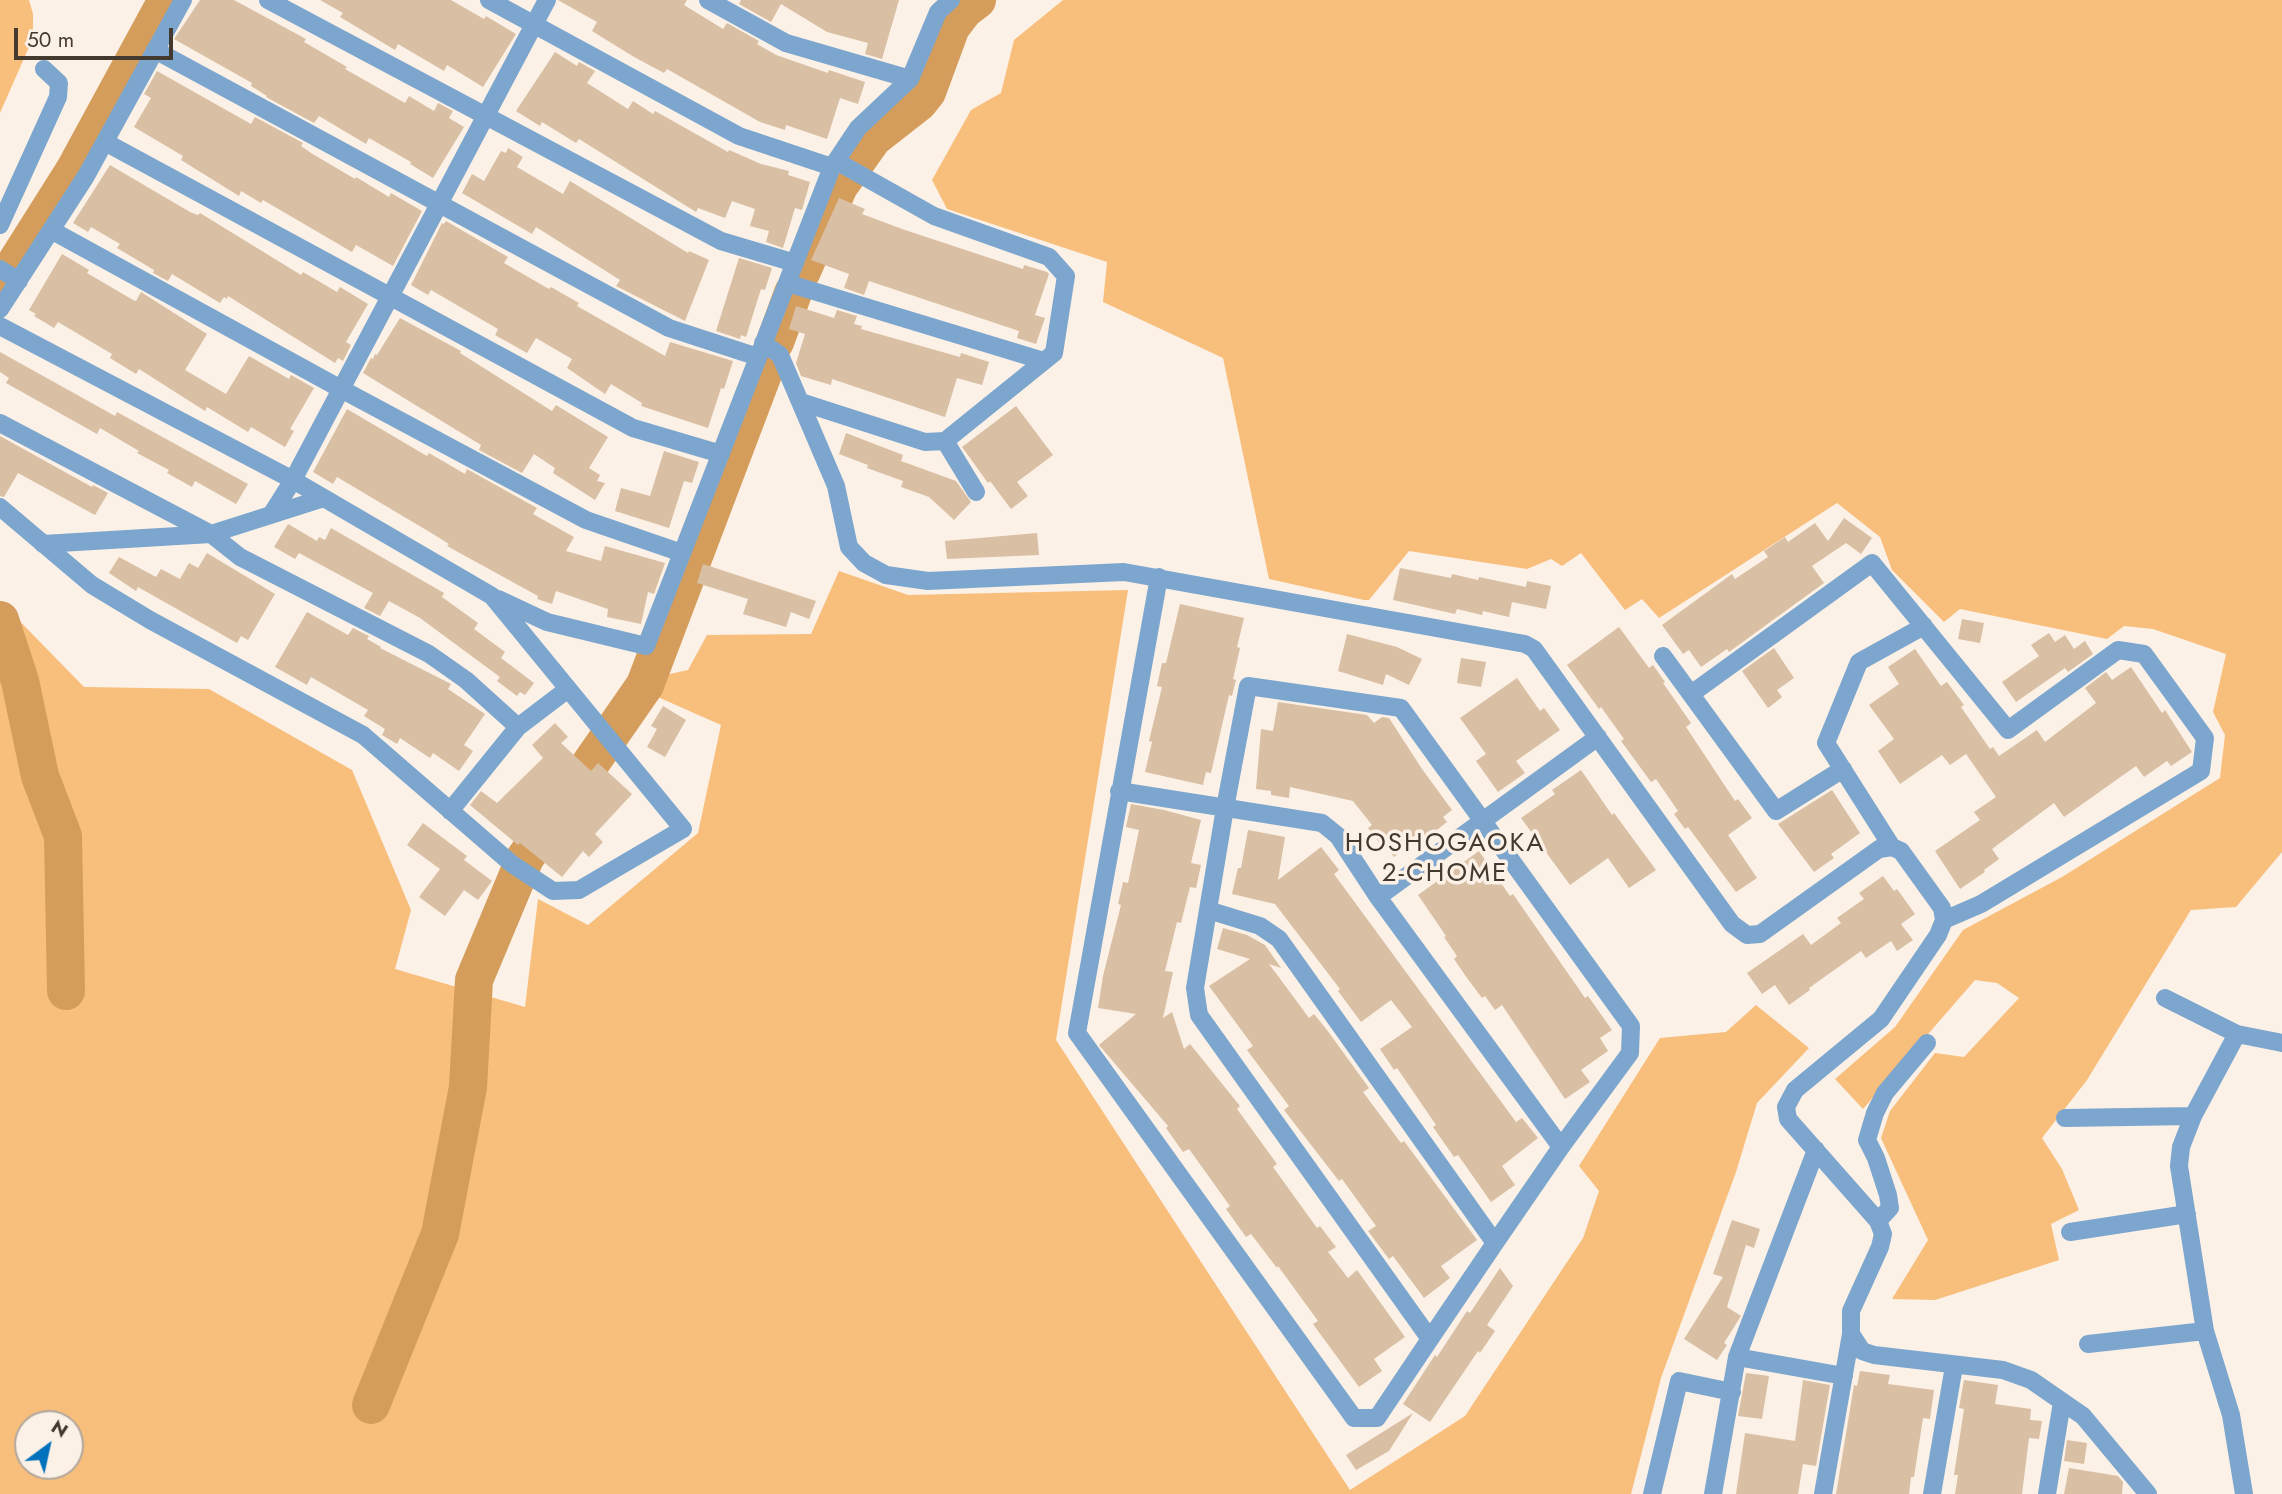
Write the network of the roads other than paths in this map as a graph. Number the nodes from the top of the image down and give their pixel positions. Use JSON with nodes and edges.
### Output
{"nodes":[{"id":1,"x":183,"y":0,"type":"edge"},
{"id":2,"x":268,"y":0,"type":"edge"},
{"id":3,"x":489,"y":0,"type":"edge"},
{"id":4,"x":547,"y":0,"type":"edge"},
{"id":5,"x":708,"y":0,"type":"edge"},
{"id":6,"x":951,"y":0,"type":"edge"},
{"id":7,"x":534,"y":25,"type":"junction"},
{"id":8,"x":155,"y":50,"type":"junction"},
{"id":9,"x":44,"y":69,"type":"dead end"},
{"id":10,"x":910,"y":79,"type":"junction"},
{"id":11,"x":486,"y":116,"type":"junction"},
{"id":12,"x":105,"y":142,"type":"junction"},
{"id":13,"x":842,"y":167,"type":"junction"},
{"id":14,"x":439,"y":204,"type":"junction"},
{"id":15,"x":0,"y":225,"type":"edge"},
{"id":16,"x":51,"y":230,"type":"junction"},
{"id":17,"x":795,"y":262,"type":"junction"},
{"id":18,"x":9,"y":274,"type":"edge"},
{"id":19,"x":787,"y":284,"type":"junction"},
{"id":20,"x":390,"y":297,"type":"junction"},
{"id":21,"x":0,"y":309,"type":"edge"},
{"id":22,"x":0,"y":326,"type":"edge"},
{"id":23,"x":761,"y":350,"type":"junction"},
{"id":24,"x":1044,"y":361,"type":"junction"},
{"id":25,"x":341,"y":389,"type":"junction"},
{"id":26,"x":801,"y":402,"type":"junction"},
{"id":27,"x":0,"y":423,"type":"edge"},
{"id":28,"x":945,"y":441,"type":"junction"},
{"id":29,"x":721,"y":454,"type":"junction"},
{"id":30,"x":293,"y":480,"type":"junction"},
{"id":31,"x":976,"y":492,"type":"dead end"},
{"id":32,"x":324,"y":498,"type":"junction"},
{"id":33,"x":0,"y":507,"type":"edge"},
{"id":34,"x":271,"y":515,"type":"junction"},
{"id":35,"x":211,"y":534,"type":"junction"},
{"id":36,"x":43,"y":544,"type":"junction"},
{"id":37,"x":682,"y":553,"type":"junction"},
{"id":38,"x":1159,"y":577,"type":"junction"},
{"id":39,"x":492,"y":596,"type":"junction"},
{"id":40,"x":1924,"y":626,"type":"junction"},
{"id":41,"x":1663,"y":656,"type":"dead end"},
{"id":42,"x":568,"y":689,"type":"junction"},
{"id":43,"x":1691,"y":694,"type":"junction"},
{"id":44,"x":518,"y":727,"type":"junction"},
{"id":45,"x":1598,"y":737,"type":"junction"},
{"id":46,"x":1843,"y":769,"type":"junction"},
{"id":47,"x":1119,"y":791,"type":"junction"},
{"id":48,"x":1225,"y":808,"type":"junction"},
{"id":49,"x":450,"y":811,"type":"junction"},
{"id":50,"x":1482,"y":821,"type":"junction"},
{"id":51,"x":1892,"y":847,"type":"junction"},
{"id":52,"x":1378,"y":897,"type":"junction"},
{"id":53,"x":1209,"y":910,"type":"junction"},
{"id":54,"x":1944,"y":920,"type":"junction"},
{"id":55,"x":2165,"y":998,"type":"dead end"},
{"id":56,"x":2237,"y":1034,"type":"junction"},
{"id":57,"x":2282,"y":1043,"type":"edge"},
{"id":58,"x":1927,"y":1044,"type":"dead end"},
{"id":59,"x":2193,"y":1116,"type":"junction"},
{"id":60,"x":2065,"y":1118,"type":"dead end"},
{"id":61,"x":1561,"y":1146,"type":"junction"},
{"id":62,"x":1816,"y":1150,"type":"junction"},
{"id":63,"x":2187,"y":1214,"type":"junction"},
{"id":64,"x":1878,"y":1221,"type":"junction"},
{"id":65,"x":2070,"y":1232,"type":"dead end"},
{"id":66,"x":1495,"y":1243,"type":"junction"},
{"id":67,"x":2205,"y":1331,"type":"junction"},
{"id":68,"x":1851,"y":1334,"type":"junction"},
{"id":69,"x":1430,"y":1339,"type":"junction"},
{"id":70,"x":2088,"y":1344,"type":"dead end"},
{"id":71,"x":1737,"y":1357,"type":"junction"},
{"id":72,"x":1954,"y":1366,"type":"junction"},
{"id":73,"x":1844,"y":1376,"type":"junction"},
{"id":74,"x":1732,"y":1392,"type":"junction"},
{"id":75,"x":2062,"y":1402,"type":"junction"},
{"id":76,"x":2145,"y":1493,"type":"edge"},
{"id":77,"x":1651,"y":1494,"type":"edge"},
{"id":78,"x":1713,"y":1494,"type":"edge"},
{"id":79,"x":1823,"y":1494,"type":"edge"},
{"id":80,"x":1932,"y":1494,"type":"edge"},
{"id":81,"x":2047,"y":1494,"type":"edge"},
{"id":82,"x":2244,"y":1494,"type":"edge"}],
"edges":[{"from":1,"to":8,"type":"street"},
{"from":2,"to":11,"type":"street"},
{"from":3,"to":7,"type":"street"},
{"from":4,"to":7,"type":"street"},
{"from":5,"to":10,"type":"street"},
{"from":6,"to":10,"type":"street"},
{"from":7,"to":11,"type":"street"},
{"from":7,"to":13,"type":"street"},
{"from":8,"to":12,"type":"street"},
{"from":8,"to":14,"type":"street"},
{"from":9,"to":15,"type":"street"},
{"from":10,"to":13,"type":"street"},
{"from":11,"to":14,"type":"street"},
{"from":11,"to":17,"type":"street"},
{"from":12,"to":16,"type":"street"},
{"from":12,"to":20,"type":"street"},
{"from":13,"to":17,"type":"street"},
{"from":13,"to":24,"type":"street"},
{"from":14,"to":20,"type":"street"},
{"from":14,"to":23,"type":"street"},
{"from":16,"to":18,"type":"street"},
{"from":16,"to":25,"type":"street"},
{"from":17,"to":19,"type":"street"},
{"from":18,"to":21,"type":"street"},
{"from":19,"to":23,"type":"street"},
{"from":19,"to":24,"type":"street"},
{"from":20,"to":25,"type":"street"},
{"from":20,"to":29,"type":"street"},
{"from":22,"to":30,"type":"street"},
{"from":23,"to":26,"type":"street"},
{"from":23,"to":29,"type":"street"},
{"from":24,"to":28,"type":"street"},
{"from":25,"to":30,"type":"street"},
{"from":25,"to":37,"type":"street"},
{"from":26,"to":28,"type":"street"},
{"from":26,"to":38,"type":"street"},
{"from":27,"to":35,"type":"street"},
{"from":28,"to":31,"type":"street"},
{"from":29,"to":37,"type":"street"},
{"from":30,"to":32,"type":"street"},
{"from":30,"to":34,"type":"street"},
{"from":32,"to":34,"type":"street"},
{"from":32,"to":39,"type":"street"},
{"from":33,"to":36,"type":"street"},
{"from":34,"to":35,"type":"street"},
{"from":35,"to":36,"type":"street"},
{"from":35,"to":44,"type":"street"},
{"from":36,"to":49,"type":"street"},
{"from":37,"to":39,"type":"street"},
{"from":38,"to":45,"type":"street"},
{"from":38,"to":47,"type":"street"},
{"from":39,"to":42,"type":"street"},
{"from":40,"to":43,"type":"street"},
{"from":40,"to":46,"type":"street"},
{"from":40,"to":54,"type":"street"},
{"from":41,"to":43,"type":"street"},
{"from":42,"to":44,"type":"street"},
{"from":42,"to":49,"type":"street"},
{"from":43,"to":46,"type":"street"},
{"from":44,"to":49,"type":"street"},
{"from":45,"to":50,"type":"street"},
{"from":45,"to":51,"type":"street"},
{"from":46,"to":51,"type":"street"},
{"from":47,"to":48,"type":"street"},
{"from":47,"to":69,"type":"street"},
{"from":48,"to":50,"type":"street"},
{"from":48,"to":52,"type":"street"},
{"from":48,"to":53,"type":"street"},
{"from":50,"to":52,"type":"street"},
{"from":50,"to":61,"type":"street"},
{"from":51,"to":54,"type":"street"},
{"from":52,"to":61,"type":"street"},
{"from":53,"to":66,"type":"street"},
{"from":53,"to":69,"type":"street"},
{"from":54,"to":62,"type":"street"},
{"from":55,"to":56,"type":"street"},
{"from":56,"to":57,"type":"street"},
{"from":56,"to":59,"type":"street"},
{"from":58,"to":64,"type":"street"},
{"from":59,"to":60,"type":"street"},
{"from":59,"to":63,"type":"street"},
{"from":61,"to":66,"type":"street"},
{"from":62,"to":64,"type":"street"},
{"from":62,"to":71,"type":"street"},
{"from":63,"to":65,"type":"street"},
{"from":63,"to":67,"type":"street"},
{"from":64,"to":68,"type":"street"},
{"from":66,"to":69,"type":"street"},
{"from":67,"to":70,"type":"street"},
{"from":67,"to":82,"type":"street"},
{"from":68,"to":72,"type":"street"},
{"from":68,"to":73,"type":"street"},
{"from":71,"to":73,"type":"street"},
{"from":71,"to":74,"type":"street"},
{"from":72,"to":75,"type":"street"},
{"from":72,"to":80,"type":"street"},
{"from":73,"to":79,"type":"street"},
{"from":74,"to":77,"type":"street"},
{"from":74,"to":78,"type":"street"},
{"from":75,"to":76,"type":"street"},
{"from":75,"to":81,"type":"street"}]}
